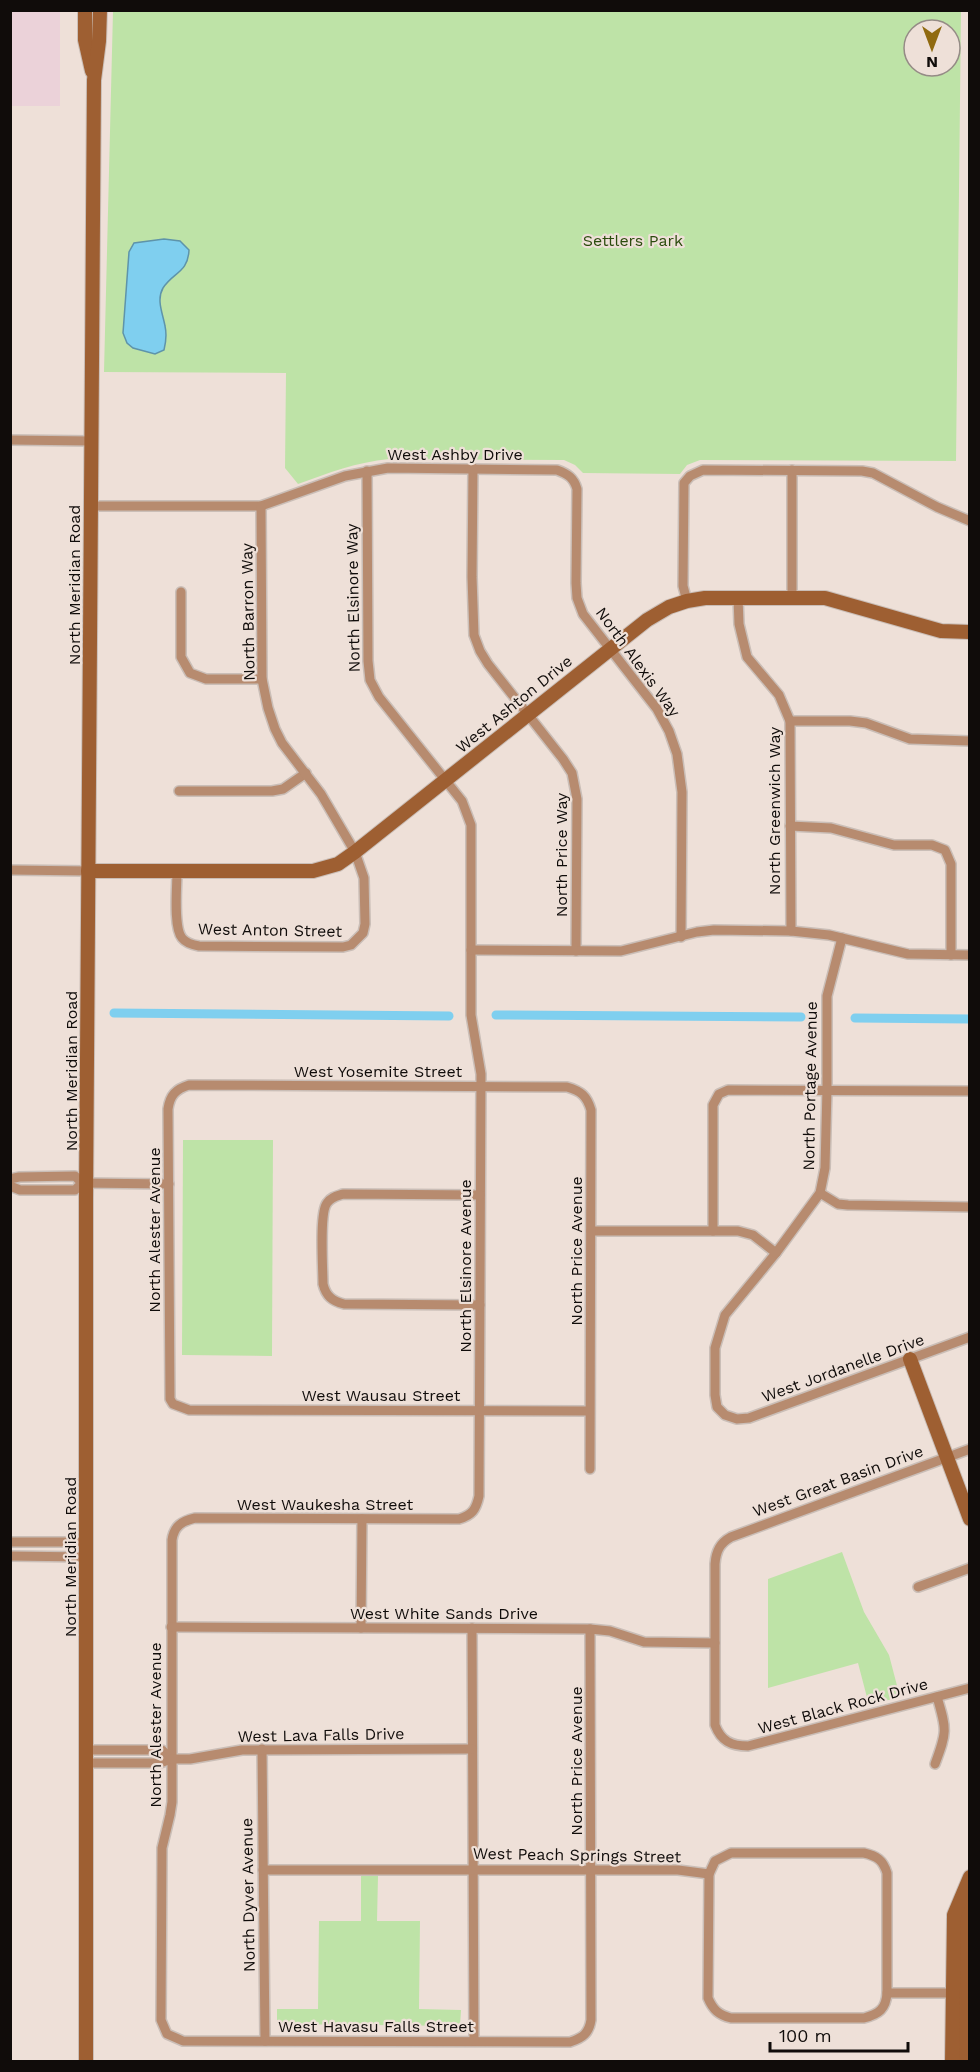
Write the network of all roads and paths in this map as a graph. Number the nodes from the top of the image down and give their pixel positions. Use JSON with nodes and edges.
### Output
{"nodes":[{"id":1,"x":85,"y":10,"type":"edge"},
{"id":2,"x":100,"y":10,"type":"edge"},
{"id":3,"x":94,"y":80,"type":"junction"},
{"id":4,"x":10,"y":440,"type":"edge"},
{"id":5,"x":91,"y":441,"type":"junction"},
{"id":6,"x":473,"y":468,"type":"junction"},
{"id":7,"x":792,"y":470,"type":"junction"},
{"id":8,"x":367,"y":471,"type":"junction"},
{"id":9,"x":571,"y":477,"type":"joint"},
{"id":10,"x":91,"y":506,"type":"junction"},
{"id":11,"x":261,"y":506,"type":"junction"},
{"id":12,"x":969,"y":521,"type":"edge"},
{"id":13,"x":181,"y":592,"type":"dead end"},
{"id":14,"x":738,"y":597,"type":"junction"},
{"id":15,"x":792,"y":597,"type":"junction"},
{"id":16,"x":687,"y":601,"type":"junction"},
{"id":17,"x":969,"y":632,"type":"edge"},
{"id":18,"x":610,"y":649,"type":"junction"},
{"id":19,"x":262,"y":679,"type":"junction"},
{"id":20,"x":528,"y":714,"type":"junction"},
{"id":21,"x":790,"y":721,"type":"junction"},
{"id":22,"x":969,"y":741,"type":"edge"},
{"id":23,"x":306,"y":773,"type":"junction"},
{"id":24,"x":446,"y":781,"type":"junction"},
{"id":25,"x":179,"y":791,"type":"dead end"},
{"id":26,"x":790,"y":825,"type":"junction"},
{"id":27,"x":355,"y":852,"type":"junction"},
{"id":28,"x":10,"y":870,"type":"edge"},
{"id":29,"x":88,"y":871,"type":"junction"},
{"id":30,"x":177,"y":872,"type":"junction"},
{"id":31,"x":791,"y":931,"type":"junction"},
{"id":32,"x":681,"y":937,"type":"junction"},
{"id":33,"x":842,"y":938,"type":"junction"},
{"id":34,"x":357,"y":940,"type":"joint"},
{"id":35,"x":471,"y":950,"type":"junction"},
{"id":36,"x":576,"y":951,"type":"junction"},
{"id":37,"x":951,"y":955,"type":"junction"},
{"id":38,"x":969,"y":955,"type":"edge"},
{"id":39,"x":471,"y":1015,"type":"joint"},
{"id":40,"x":480,"y":1087,"type":"junction"},
{"id":41,"x":827,"y":1089,"type":"junction"},
{"id":42,"x":969,"y":1091,"type":"edge"},
{"id":43,"x":173,"y":1093,"type":"joint"},
{"id":44,"x":583,"y":1094,"type":"joint"},
{"id":45,"x":10,"y":1179,"type":"edge"},
{"id":46,"x":84,"y":1183,"type":"junction"},
{"id":47,"x":169,"y":1184,"type":"junction"},
{"id":48,"x":10,"y":1186,"type":"edge"},
{"id":49,"x":820,"y":1193,"type":"junction"},
{"id":50,"x":480,"y":1195,"type":"junction"},
{"id":51,"x":969,"y":1207,"type":"edge"},
{"id":52,"x":591,"y":1231,"type":"junction"},
{"id":53,"x":713,"y":1231,"type":"junction"},
{"id":54,"x":776,"y":1253,"type":"junction"},
{"id":55,"x":480,"y":1305,"type":"junction"},
{"id":56,"x":969,"y":1337,"type":"edge"},
{"id":57,"x":910,"y":1359,"type":"junction"},
{"id":58,"x":173,"y":1404,"type":"joint"},
{"id":59,"x":480,"y":1410,"type":"junction"},
{"id":60,"x":590,"y":1411,"type":"junction"},
{"id":61,"x":725,"y":1415,"type":"joint"},
{"id":62,"x":969,"y":1449,"type":"edge"},
{"id":63,"x":947,"y":1458,"type":"junction"},
{"id":64,"x":590,"y":1469,"type":"dead end"},
{"id":65,"x":471,"y":1515,"type":"joint"},
{"id":66,"x":362,"y":1519,"type":"junction"},
{"id":67,"x":969,"y":1519,"type":"edge"},
{"id":68,"x":180,"y":1523,"type":"joint"},
{"id":69,"x":10,"y":1542,"type":"edge"},
{"id":70,"x":86,"y":1542,"type":"junction"},
{"id":71,"x":10,"y":1556,"type":"edge"},
{"id":72,"x":86,"y":1557,"type":"junction"},
{"id":73,"x":969,"y":1568,"type":"edge"},
{"id":74,"x":918,"y":1587,"type":"dead end"},
{"id":75,"x":171,"y":1627,"type":"junction"},
{"id":76,"x":361,"y":1628,"type":"junction"},
{"id":77,"x":472,"y":1628,"type":"junction"},
{"id":78,"x":590,"y":1629,"type":"junction"},
{"id":79,"x":715,"y":1643,"type":"junction"},
{"id":80,"x":969,"y":1688,"type":"edge"},
{"id":81,"x":937,"y":1697,"type":"junction"},
{"id":82,"x":262,"y":1749,"type":"junction"},
{"id":83,"x":472,"y":1749,"type":"junction"},
{"id":84,"x":87,"y":1757,"type":"junction"},
{"id":85,"x":171,"y":1759,"type":"junction"},
{"id":86,"x":935,"y":1764,"type":"dead end"},
{"id":87,"x":473,"y":1869,"type":"junction"},
{"id":88,"x":592,"y":1869,"type":"junction"},
{"id":89,"x":263,"y":1870,"type":"junction"},
{"id":90,"x":709,"y":1874,"type":"junction"},
{"id":91,"x":969,"y":1877,"type":"edge"},
{"id":92,"x":887,"y":1993,"type":"junction"},
{"id":93,"x":960,"y":1993,"type":"junction"},
{"id":94,"x":168,"y":2034,"type":"joint"},
{"id":95,"x":584,"y":2036,"type":"joint"},
{"id":96,"x":265,"y":2041,"type":"junction"},
{"id":97,"x":474,"y":2041,"type":"junction"},
{"id":98,"x":86,"y":2061,"type":"edge"},
{"id":99,"x":952,"y":2061,"type":"edge"},
{"id":100,"x":966,"y":2061,"type":"edge"}],
"edges":[{"from":1,"to":3,"type":"main road","name":"North Meridian Road"},
{"from":2,"to":3,"type":"main road","name":"North Meridian Road"},
{"from":3,"to":5,"type":"main road","name":"North Meridian Road"},
{"from":4,"to":5,"type":"street"},
{"from":5,"to":10,"type":"main road","name":"North Meridian Road"},
{"from":6,"to":8,"type":"street","name":"West Ashby Drive"},
{"from":6,"to":9,"type":"street","name":"West Ashby Drive"},
{"from":6,"to":20,"type":"street","name":"North Price Way"},
{"from":7,"to":12,"type":"street"},
{"from":7,"to":15,"type":"street"},
{"from":7,"to":16,"type":"street"},
{"from":8,"to":11,"type":"street","name":"West Ashby Drive"},
{"from":8,"to":24,"type":"street","name":"North Elsinore Way"},
{"from":9,"to":18,"type":"street","name":"North Alexis Way"},
{"from":10,"to":11,"type":"street","name":"West Ashby Drive"},
{"from":10,"to":29,"type":"main road","name":"North Meridian Road"},
{"from":11,"to":19,"type":"street","name":"North Barron Way"},
{"from":13,"to":19,"type":"street"},
{"from":14,"to":15,"type":"main road","name":"West Ashton Drive"},
{"from":14,"to":16,"type":"main road","name":"West Ashton Drive"},
{"from":14,"to":21,"type":"street","name":"North Greenwich Way"},
{"from":15,"to":17,"type":"main road","name":"West Ashton Drive"},
{"from":16,"to":18,"type":"main road","name":"West Ashton Drive"},
{"from":18,"to":20,"type":"main road","name":"West Ashton Drive"},
{"from":18,"to":32,"type":"street","name":"North Alexis Way"},
{"from":19,"to":23,"type":"street","name":"North Barron Way"},
{"from":20,"to":24,"type":"main road","name":"West Ashton Drive"},
{"from":20,"to":36,"type":"street","name":"North Price Way"},
{"from":21,"to":22,"type":"street"},
{"from":21,"to":26,"type":"street","name":"North Greenwich Way"},
{"from":23,"to":25,"type":"street"},
{"from":23,"to":27,"type":"street","name":"North Barron Way"},
{"from":24,"to":27,"type":"main road","name":"West Ashton Drive"},
{"from":24,"to":35,"type":"street","name":"North Elsinore Way"},
{"from":26,"to":31,"type":"street","name":"North Greenwich Way"},
{"from":26,"to":37,"type":"street"},
{"from":27,"to":30,"type":"main road","name":"West Ashton Drive"},
{"from":27,"to":34,"type":"street","name":"North Barron Way"},
{"from":28,"to":29,"type":"street"},
{"from":29,"to":30,"type":"main road","name":"West Ashton Drive"},
{"from":29,"to":46,"type":"main road","name":"North Meridian Road"},
{"from":30,"to":34,"type":"street","name":"West Anton Street"},
{"from":31,"to":32,"type":"street"},
{"from":31,"to":33,"type":"street"},
{"from":32,"to":36,"type":"street"},
{"from":33,"to":37,"type":"street"},
{"from":33,"to":41,"type":"street","name":"North Portage Avenue"},
{"from":35,"to":36,"type":"street"},
{"from":35,"to":39,"type":"street","name":"North Elsinore Way"},
{"from":37,"to":38,"type":"street"},
{"from":39,"to":40,"type":"street","name":"North Elsinore Avenue"},
{"from":40,"to":43,"type":"street","name":"West Yosemite Street"},
{"from":40,"to":44,"type":"street","name":"West Yosemite Street"},
{"from":40,"to":50,"type":"street","name":"North Elsinore Avenue"},
{"from":41,"to":42,"type":"street"},
{"from":41,"to":49,"type":"street","name":"North Portage Avenue"},
{"from":41,"to":53,"type":"street"},
{"from":43,"to":47,"type":"street","name":"North Alester Avenue"},
{"from":44,"to":52,"type":"street","name":"North Price Avenue"},
{"from":45,"to":46,"type":"street"},
{"from":46,"to":47,"type":"street"},
{"from":46,"to":48,"type":"street"},
{"from":46,"to":70,"type":"main road","name":"North Meridian Road"},
{"from":47,"to":58,"type":"street","name":"North Alester Avenue"},
{"from":49,"to":51,"type":"street"},
{"from":49,"to":54,"type":"street","name":"North Portage Avenue"},
{"from":50,"to":55,"type":"street","name":"North Elsinore Avenue"},
{"from":50,"to":55,"type":"street"},
{"from":52,"to":53,"type":"street"},
{"from":52,"to":60,"type":"street","name":"North Price Avenue"},
{"from":53,"to":54,"type":"street"},
{"from":54,"to":61,"type":"street","name":"North Portage Avenue"},
{"from":55,"to":59,"type":"street","name":"North Elsinore Avenue"},
{"from":56,"to":57,"type":"street","name":"West Jordanelle Drive"},
{"from":57,"to":61,"type":"street","name":"West Jordanelle Drive"},
{"from":57,"to":63,"type":"main road"},
{"from":58,"to":59,"type":"street","name":"West Wausau Street"},
{"from":59,"to":60,"type":"street","name":"West Wausau Street"},
{"from":59,"to":65,"type":"street","name":"North Elsinore Avenue"},
{"from":60,"to":64,"type":"street","name":"North Price Avenue"},
{"from":62,"to":63,"type":"street","name":"West Great Basin Drive"},
{"from":63,"to":67,"type":"main road"},
{"from":63,"to":79,"type":"street","name":"West Great Basin Drive"},
{"from":65,"to":66,"type":"street","name":"West Waukesha Street"},
{"from":66,"to":68,"type":"street","name":"West Waukesha Street"},
{"from":66,"to":76,"type":"street"},
{"from":68,"to":75,"type":"street","name":"North Alester Avenue"},
{"from":69,"to":70,"type":"street"},
{"from":70,"to":72,"type":"main road","name":"North Meridian Road"},
{"from":71,"to":72,"type":"street"},
{"from":72,"to":84,"type":"main road","name":"North Meridian Road"},
{"from":73,"to":74,"type":"street"},
{"from":75,"to":76,"type":"street","name":"West White Sands Drive"},
{"from":75,"to":85,"type":"street","name":"North Alester Avenue"},
{"from":76,"to":77,"type":"street","name":"West White Sands Drive"},
{"from":77,"to":78,"type":"street","name":"West White Sands Drive"},
{"from":77,"to":83,"type":"street"},
{"from":78,"to":79,"type":"street","name":"West White Sands Drive"},
{"from":78,"to":88,"type":"street","name":"North Price Avenue"},
{"from":79,"to":81,"type":"street","name":"West Black Rock Drive"},
{"from":80,"to":81,"type":"street","name":"West Black Rock Drive"},
{"from":81,"to":86,"type":"street"},
{"from":82,"to":83,"type":"street","name":"West Lava Falls Drive"},
{"from":82,"to":85,"type":"street","name":"West Lava Falls Drive"},
{"from":82,"to":89,"type":"street","name":"North Dyver Avenue"},
{"from":83,"to":87,"type":"street"},
{"from":84,"to":85,"type":"street","name":"West Lava Falls Drive"},
{"from":84,"to":98,"type":"main road","name":"North Meridian Road"},
{"from":85,"to":94,"type":"street","name":"North Alester Avenue"},
{"from":87,"to":88,"type":"street","name":"West Peach Springs Street"},
{"from":87,"to":89,"type":"street","name":"West Peach Springs Street"},
{"from":87,"to":97,"type":"street"},
{"from":88,"to":90,"type":"street","name":"West Peach Springs Street"},
{"from":88,"to":95,"type":"street","name":"North Price Avenue"},
{"from":89,"to":96,"type":"street","name":"North Dyver Avenue"},
{"from":90,"to":92,"type":"street"},
{"from":90,"to":92,"type":"street"},
{"from":91,"to":93,"type":"main road"},
{"from":92,"to":93,"type":"street"},
{"from":93,"to":99,"type":"main road"},
{"from":93,"to":100,"type":"main road"},
{"from":94,"to":96,"type":"street","name":"West Havasu Falls Street"},
{"from":95,"to":97,"type":"street","name":"West Havasu Falls Street"},
{"from":96,"to":97,"type":"street","name":"West Havasu Falls Street"}]}
